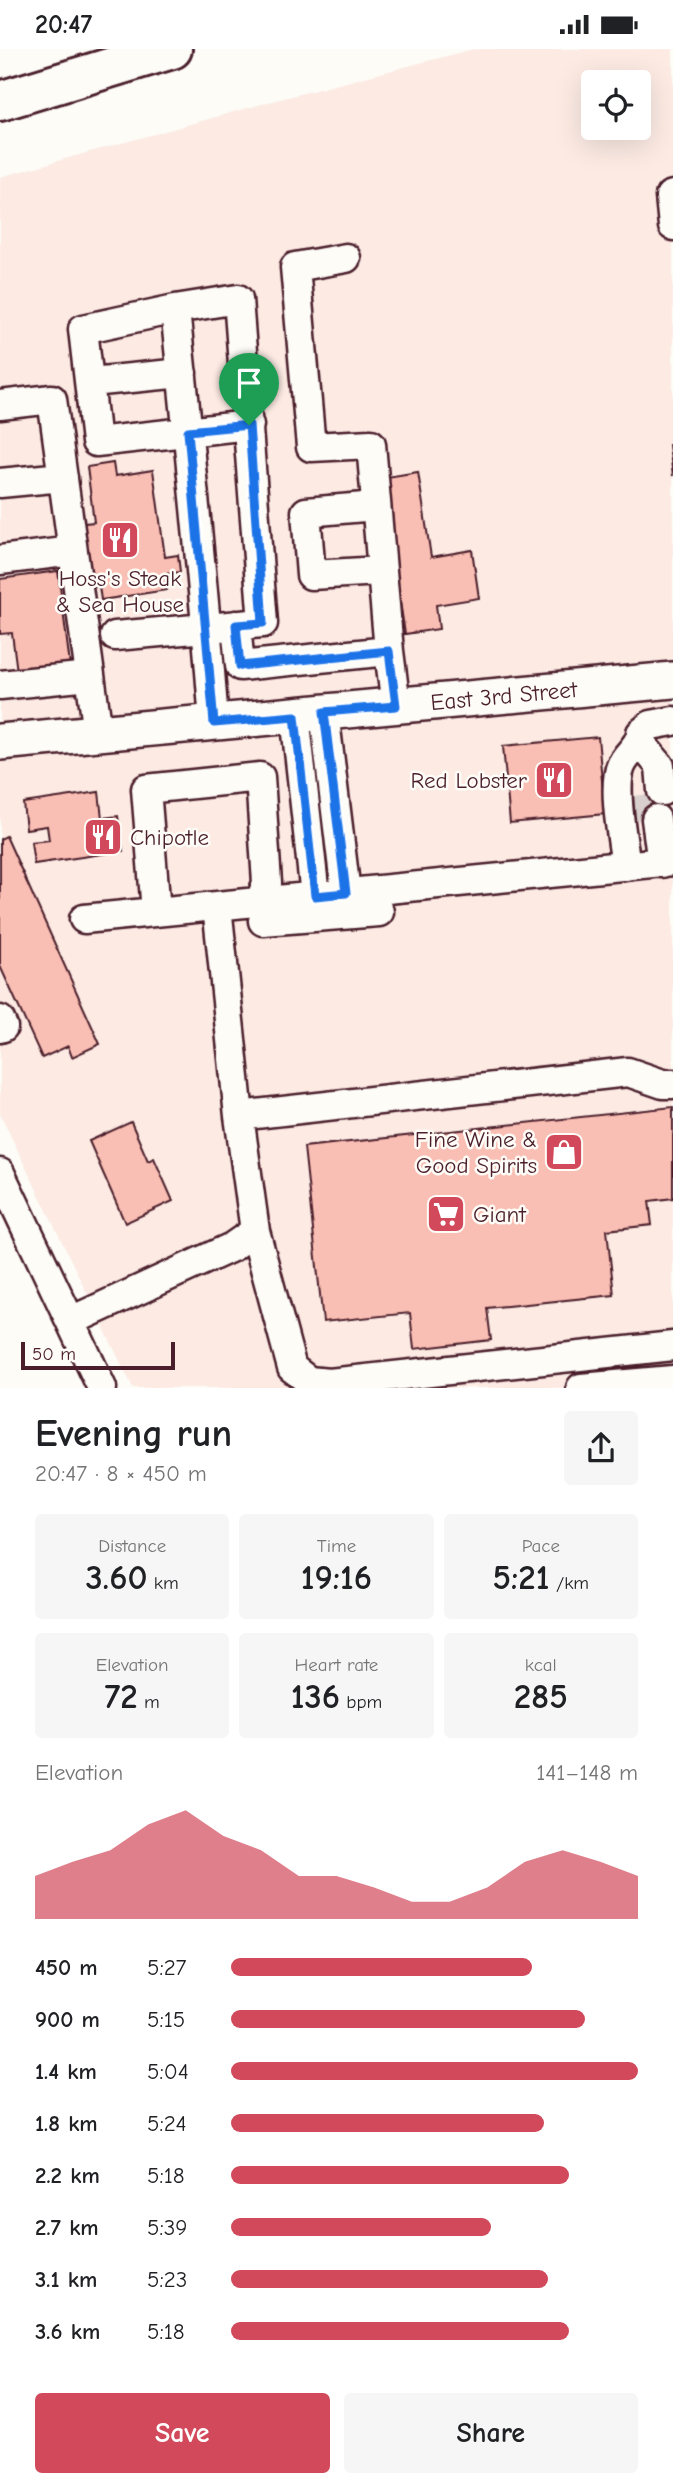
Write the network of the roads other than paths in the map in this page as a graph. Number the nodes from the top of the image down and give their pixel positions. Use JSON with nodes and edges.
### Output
{"nodes":[{"id":1,"x":172,"y":49,"type":"edge"},
{"id":2,"x":0,"y":101,"type":"edge"},
{"id":3,"x":673,"y":195,"type":"edge"},
{"id":4,"x":673,"y":226,"type":"edge"},
{"id":5,"x":346,"y":258,"type":"dead end"},
{"id":6,"x":175,"y":309,"type":"junction"},
{"id":7,"x":182,"y":373,"type":"junction"},
{"id":8,"x":91,"y":383,"type":"junction"},
{"id":9,"x":0,"y":405,"type":"edge"},
{"id":10,"x":249,"y":425,"type":"junction"},
{"id":11,"x":188,"y":431,"type":"junction"},
{"id":12,"x":63,"y":477,"type":"junction"},
{"id":13,"x":0,"y":483,"type":"edge"},
{"id":14,"x":376,"y":506,"type":"junction"},
{"id":15,"x":73,"y":551,"type":"junction"},
{"id":16,"x":0,"y":560,"type":"edge"},
{"id":17,"x":381,"y":571,"type":"junction"},
{"id":18,"x":236,"y":625,"type":"junction"},
{"id":19,"x":205,"y":627,"type":"junction"},
{"id":20,"x":115,"y":636,"type":"dead end"},
{"id":21,"x":389,"y":651,"type":"junction"},
{"id":22,"x":90,"y":676,"type":"junction"},
{"id":23,"x":673,"y":680,"type":"edge"},
{"id":24,"x":0,"y":685,"type":"edge"},
{"id":25,"x":396,"y":706,"type":"junction"},
{"id":26,"x":309,"y":714,"type":"junction"},
{"id":27,"x":673,"y":721,"type":"edge"},
{"id":28,"x":214,"y":723,"type":"junction"},
{"id":29,"x":98,"y":733,"type":"junction"},
{"id":30,"x":0,"y":742,"type":"edge"},
{"id":31,"x":640,"y":742,"type":"junction"},
{"id":32,"x":665,"y":857,"type":"edge"},
{"id":33,"x":626,"y":866,"type":"junction"},
{"id":34,"x":346,"y":893,"type":"junction"},
{"id":35,"x":315,"y":896,"type":"junction"},
{"id":36,"x":217,"y":906,"type":"junction"},
{"id":37,"x":261,"y":911,"type":"junction"},
{"id":38,"x":156,"y":912,"type":"junction"},
{"id":39,"x":379,"y":912,"type":"dead end"},
{"id":40,"x":84,"y":919,"type":"dead end"},
{"id":41,"x":0,"y":1020,"type":"edge"},
{"id":42,"x":0,"y":1028,"type":"edge"},
{"id":43,"x":673,"y":1084,"type":"edge"},
{"id":44,"x":239,"y":1116,"type":"junction"},
{"id":45,"x":0,"y":1173,"type":"edge"},
{"id":46,"x":255,"y":1231,"type":"junction"},
{"id":47,"x":71,"y":1321,"type":"junction"},
{"id":48,"x":673,"y":1346,"type":"edge"},
{"id":49,"x":673,"y":1380,"type":"edge"},
{"id":50,"x":102,"y":1388,"type":"edge"},
{"id":51,"x":580,"y":1388,"type":"edge"}],
"edges":[{"from":1,"to":2,"type":"highway"},
{"from":3,"to":4,"type":"street"},
{"from":5,"to":14,"type":"street"},
{"from":6,"to":7,"type":"street"},
{"from":6,"to":8,"type":"street"},
{"from":6,"to":10,"type":"street"},
{"from":7,"to":8,"type":"street"},
{"from":7,"to":11,"type":"street"},
{"from":8,"to":11,"type":"street"},
{"from":9,"to":12,"type":"street"},
{"from":10,"to":11,"type":"street"},
{"from":10,"to":18,"type":"street"},
{"from":11,"to":19,"type":"street"},
{"from":12,"to":13,"type":"street"},
{"from":12,"to":15,"type":"street"},
{"from":14,"to":17,"type":"street"},
{"from":14,"to":17,"type":"street"},
{"from":15,"to":16,"type":"street"},
{"from":15,"to":22,"type":"street"},
{"from":17,"to":21,"type":"street"},
{"from":18,"to":19,"type":"street"},
{"from":18,"to":21,"type":"street"},
{"from":19,"to":20,"type":"street"},
{"from":19,"to":28,"type":"street"},
{"from":21,"to":25,"type":"street"},
{"from":22,"to":24,"type":"street"},
{"from":22,"to":29,"type":"street"},
{"from":23,"to":25,"type":"main road","name":"East 3rd Street"},
{"from":25,"to":26,"type":"main road","name":"East 3rd Street"},
{"from":26,"to":28,"type":"main road","name":"East 3rd Street"},
{"from":26,"to":34,"type":"street"},
{"from":26,"to":35,"type":"street"},
{"from":27,"to":31,"type":"street"},
{"from":28,"to":29,"type":"main road","name":"East 3rd Street"},
{"from":29,"to":30,"type":"main road","name":"East 3rd Street"},
{"from":31,"to":32,"type":"street"},
{"from":31,"to":33,"type":"street"},
{"from":32,"to":33,"type":"street"},
{"from":33,"to":34,"type":"street"},
{"from":34,"to":35,"type":"street"},
{"from":35,"to":37,"type":"street"},
{"from":36,"to":37,"type":"street"},
{"from":36,"to":38,"type":"street"},
{"from":36,"to":44,"type":"street"},
{"from":37,"to":38,"type":"street"},
{"from":37,"to":39,"type":"street"},
{"from":38,"to":40,"type":"street"},
{"from":41,"to":42,"type":"street"},
{"from":43,"to":44,"type":"street"},
{"from":44,"to":46,"type":"street"},
{"from":45,"to":47,"type":"street"},
{"from":46,"to":47,"type":"street"},
{"from":46,"to":48,"type":"street"},
{"from":47,"to":50,"type":"street"},
{"from":49,"to":51,"type":"street"}]}
